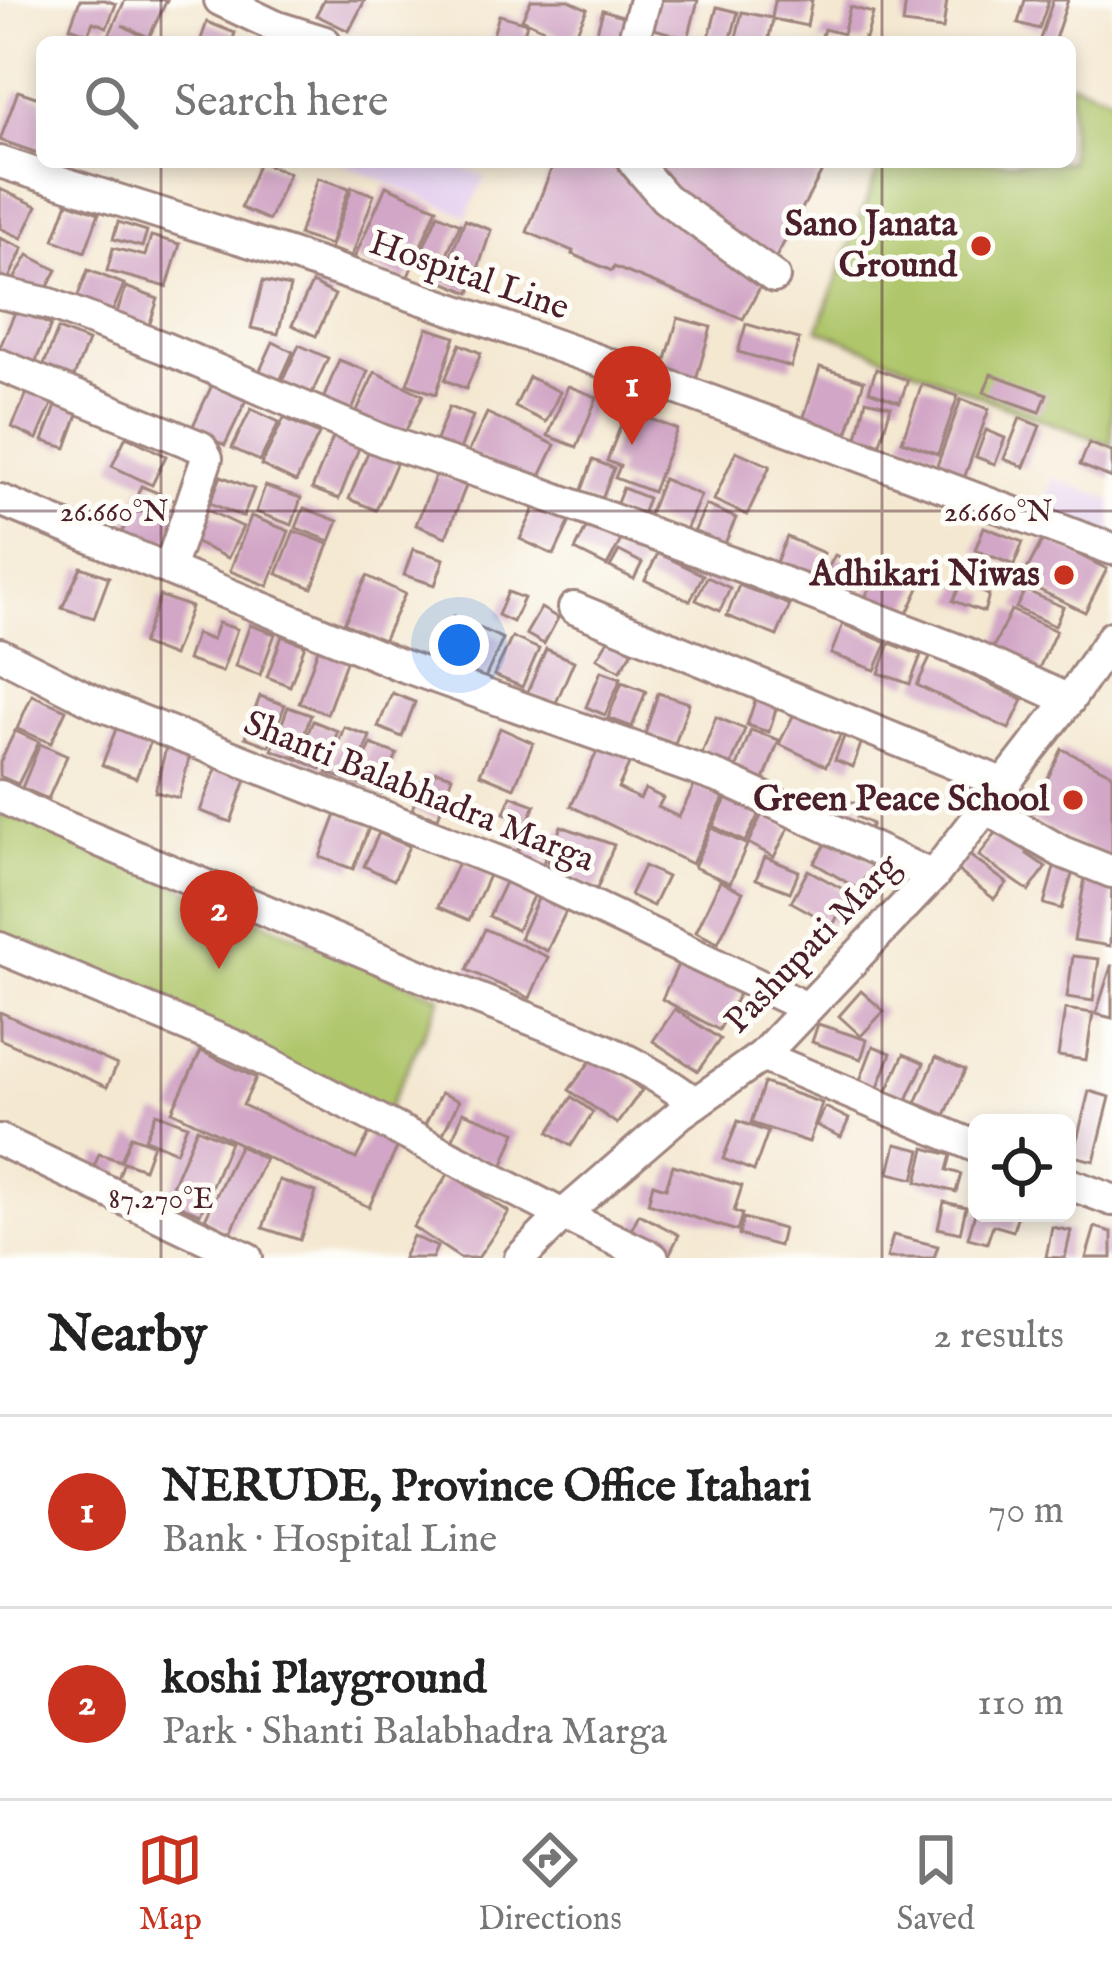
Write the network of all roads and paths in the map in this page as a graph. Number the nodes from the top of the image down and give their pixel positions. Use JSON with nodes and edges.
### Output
{"nodes":[{"id":1,"x":220,"y":0,"type":"edge"},
{"id":2,"x":645,"y":0,"type":"edge"},
{"id":3,"x":306,"y":36,"type":"edge"},
{"id":4,"x":635,"y":36,"type":"edge"},
{"id":5,"x":0,"y":162,"type":"edge"},
{"id":6,"x":639,"y":168,"type":"edge"},
{"id":7,"x":774,"y":277,"type":"dead end"},
{"id":8,"x":0,"y":293,"type":"edge"},
{"id":9,"x":0,"y":365,"type":"edge"},
{"id":10,"x":0,"y":500,"type":"edge"},
{"id":11,"x":1112,"y":549,"type":"edge"},
{"id":12,"x":169,"y":569,"type":"junction"},
{"id":13,"x":574,"y":608,"type":"dead end"},
{"id":14,"x":1112,"y":637,"type":"edge"},
{"id":15,"x":0,"y":654,"type":"edge"},
{"id":16,"x":1069,"y":700,"type":"junction"},
{"id":17,"x":0,"y":796,"type":"edge"},
{"id":18,"x":995,"y":796,"type":"junction"},
{"id":19,"x":1112,"y":872,"type":"edge"},
{"id":20,"x":933,"y":876,"type":"junction"},
{"id":21,"x":0,"y":948,"type":"edge"},
{"id":22,"x":807,"y":1008,"type":"junction"},
{"id":23,"x":762,"y":1056,"type":"junction"},
{"id":24,"x":695,"y":1103,"type":"junction"},
{"id":25,"x":0,"y":1140,"type":"edge"},
{"id":26,"x":968,"y":1143,"type":"edge"},
{"id":27,"x":1076,"y":1186,"type":"edge"},
{"id":28,"x":1112,"y":1200,"type":"edge"},
{"id":29,"x":563,"y":1215,"type":"junction"},
{"id":30,"x":247,"y":1258,"type":"edge"},
{"id":31,"x":520,"y":1258,"type":"edge"},
{"id":32,"x":653,"y":1258,"type":"edge"}],
"edges":[{"from":1,"to":3,"type":"street"},
{"from":2,"to":4,"type":"street"},
{"from":5,"to":11,"type":"street","name":"Hospital Line"},
{"from":6,"to":7,"type":"street"},
{"from":8,"to":16,"type":"street"},
{"from":9,"to":12,"type":"street"},
{"from":10,"to":12,"type":"street"},
{"from":12,"to":20,"type":"street"},
{"from":13,"to":18,"type":"street"},
{"from":14,"to":16,"type":"street","name":"Pashupati Marg"},
{"from":15,"to":22,"type":"street","name":"Shanti Balabhadra Marga"},
{"from":16,"to":18,"type":"street","name":"Pashupati Marg"},
{"from":17,"to":24,"type":"street"},
{"from":18,"to":19,"type":"street"},
{"from":18,"to":20,"type":"street","name":"Pashupati Marg"},
{"from":20,"to":22,"type":"street","name":"Pashupati Marg"},
{"from":21,"to":29,"type":"street"},
{"from":22,"to":23,"type":"street","name":"Pashupati Marg"},
{"from":23,"to":24,"type":"street","name":"Pashupati Marg"},
{"from":23,"to":26,"type":"street"},
{"from":24,"to":29,"type":"street","name":"Pashupati Marg"},
{"from":25,"to":30,"type":"street"},
{"from":27,"to":28,"type":"street"},
{"from":29,"to":31,"type":"street","name":"Pashupati Marg"},
{"from":29,"to":32,"type":"street"}]}
